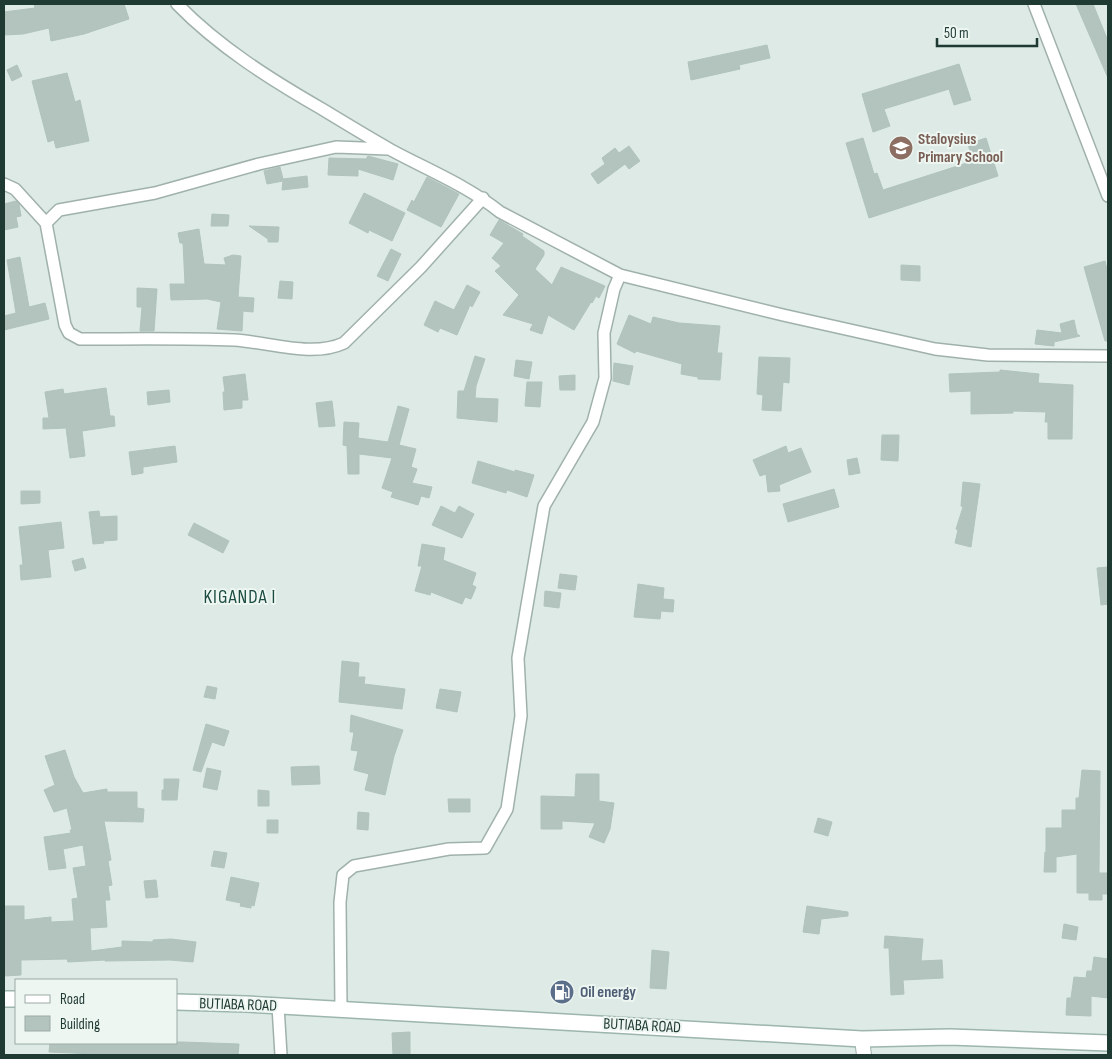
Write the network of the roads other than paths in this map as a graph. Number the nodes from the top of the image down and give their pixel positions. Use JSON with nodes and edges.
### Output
{"nodes":[{"id":1,"x":177,"y":4,"type":"edge"},
{"id":2,"x":1034,"y":4,"type":"edge"},
{"id":3,"x":390,"y":149,"type":"junction"},
{"id":4,"x":4,"y":184,"type":"edge"},
{"id":5,"x":1108,"y":196,"type":"edge"},
{"id":6,"x":483,"y":198,"type":"junction"},
{"id":7,"x":46,"y":223,"type":"junction"},
{"id":8,"x":620,"y":275,"type":"junction"},
{"id":9,"x":1108,"y":356,"type":"edge"},
{"id":10,"x":178,"y":1002,"type":"edge"},
{"id":11,"x":278,"y":1006,"type":"junction"},
{"id":12,"x":341,"y":1009,"type":"junction"},
{"id":13,"x":862,"y":1039,"type":"junction"},
{"id":14,"x":1108,"y":1043,"type":"edge"},
{"id":15,"x":280,"y":1055,"type":"edge"},
{"id":16,"x":864,"y":1055,"type":"edge"}],
"edges":[{"from":1,"to":3,"type":"street"},
{"from":2,"to":5,"type":"street"},
{"from":3,"to":6,"type":"street"},
{"from":3,"to":7,"type":"street"},
{"from":4,"to":7,"type":"street"},
{"from":6,"to":7,"type":"street"},
{"from":6,"to":8,"type":"street"},
{"from":8,"to":9,"type":"street"},
{"from":8,"to":12,"type":"street"},
{"from":10,"to":11,"type":"main road","name":"BUTIABA ROAD"},
{"from":11,"to":12,"type":"main road","name":"BUTIABA ROAD"},
{"from":11,"to":15,"type":"street"},
{"from":12,"to":13,"type":"main road","name":"BUTIABA ROAD"},
{"from":13,"to":14,"type":"main road","name":"BUTIABA ROAD"},
{"from":13,"to":16,"type":"street"}]}
